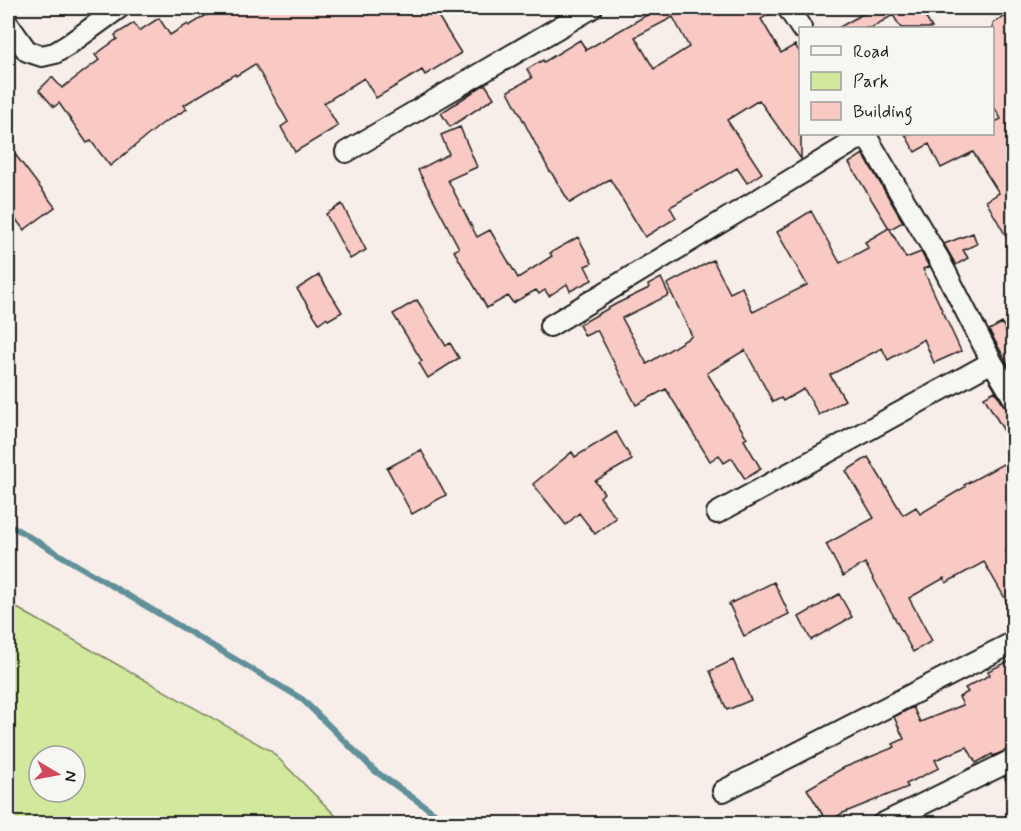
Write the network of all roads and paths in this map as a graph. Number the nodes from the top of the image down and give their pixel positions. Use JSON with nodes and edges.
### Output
{"nodes":[{"id":1,"x":119,"y":8,"type":"edge"},
{"id":2,"x":592,"y":8,"type":"edge"},
{"id":3,"x":788,"y":8,"type":"edge"},
{"id":4,"x":8,"y":24,"type":"edge"},
{"id":5,"x":800,"y":27,"type":"edge"},
{"id":6,"x":864,"y":135,"type":"edge"},
{"id":7,"x":867,"y":135,"type":"edge"},
{"id":8,"x":346,"y":152,"type":"dead end"},
{"id":9,"x":550,"y":326,"type":"dead end"},
{"id":10,"x":992,"y":362,"type":"junction"},
{"id":11,"x":1014,"y":399,"type":"edge"},
{"id":12,"x":717,"y":513,"type":"dead end"},
{"id":13,"x":1014,"y":642,"type":"edge"},
{"id":14,"x":1014,"y":759,"type":"edge"},
{"id":15,"x":723,"y":791,"type":"dead end"},
{"id":16,"x":882,"y":824,"type":"edge"}],
"edges":[{"from":1,"to":4,"type":"street"},
{"from":2,"to":8,"type":"street"},
{"from":3,"to":5,"type":"street"},
{"from":6,"to":9,"type":"street"},
{"from":7,"to":10,"type":"street"},
{"from":10,"to":11,"type":"street"},
{"from":10,"to":12,"type":"street"},
{"from":13,"to":15,"type":"street"},
{"from":14,"to":16,"type":"street"}]}
